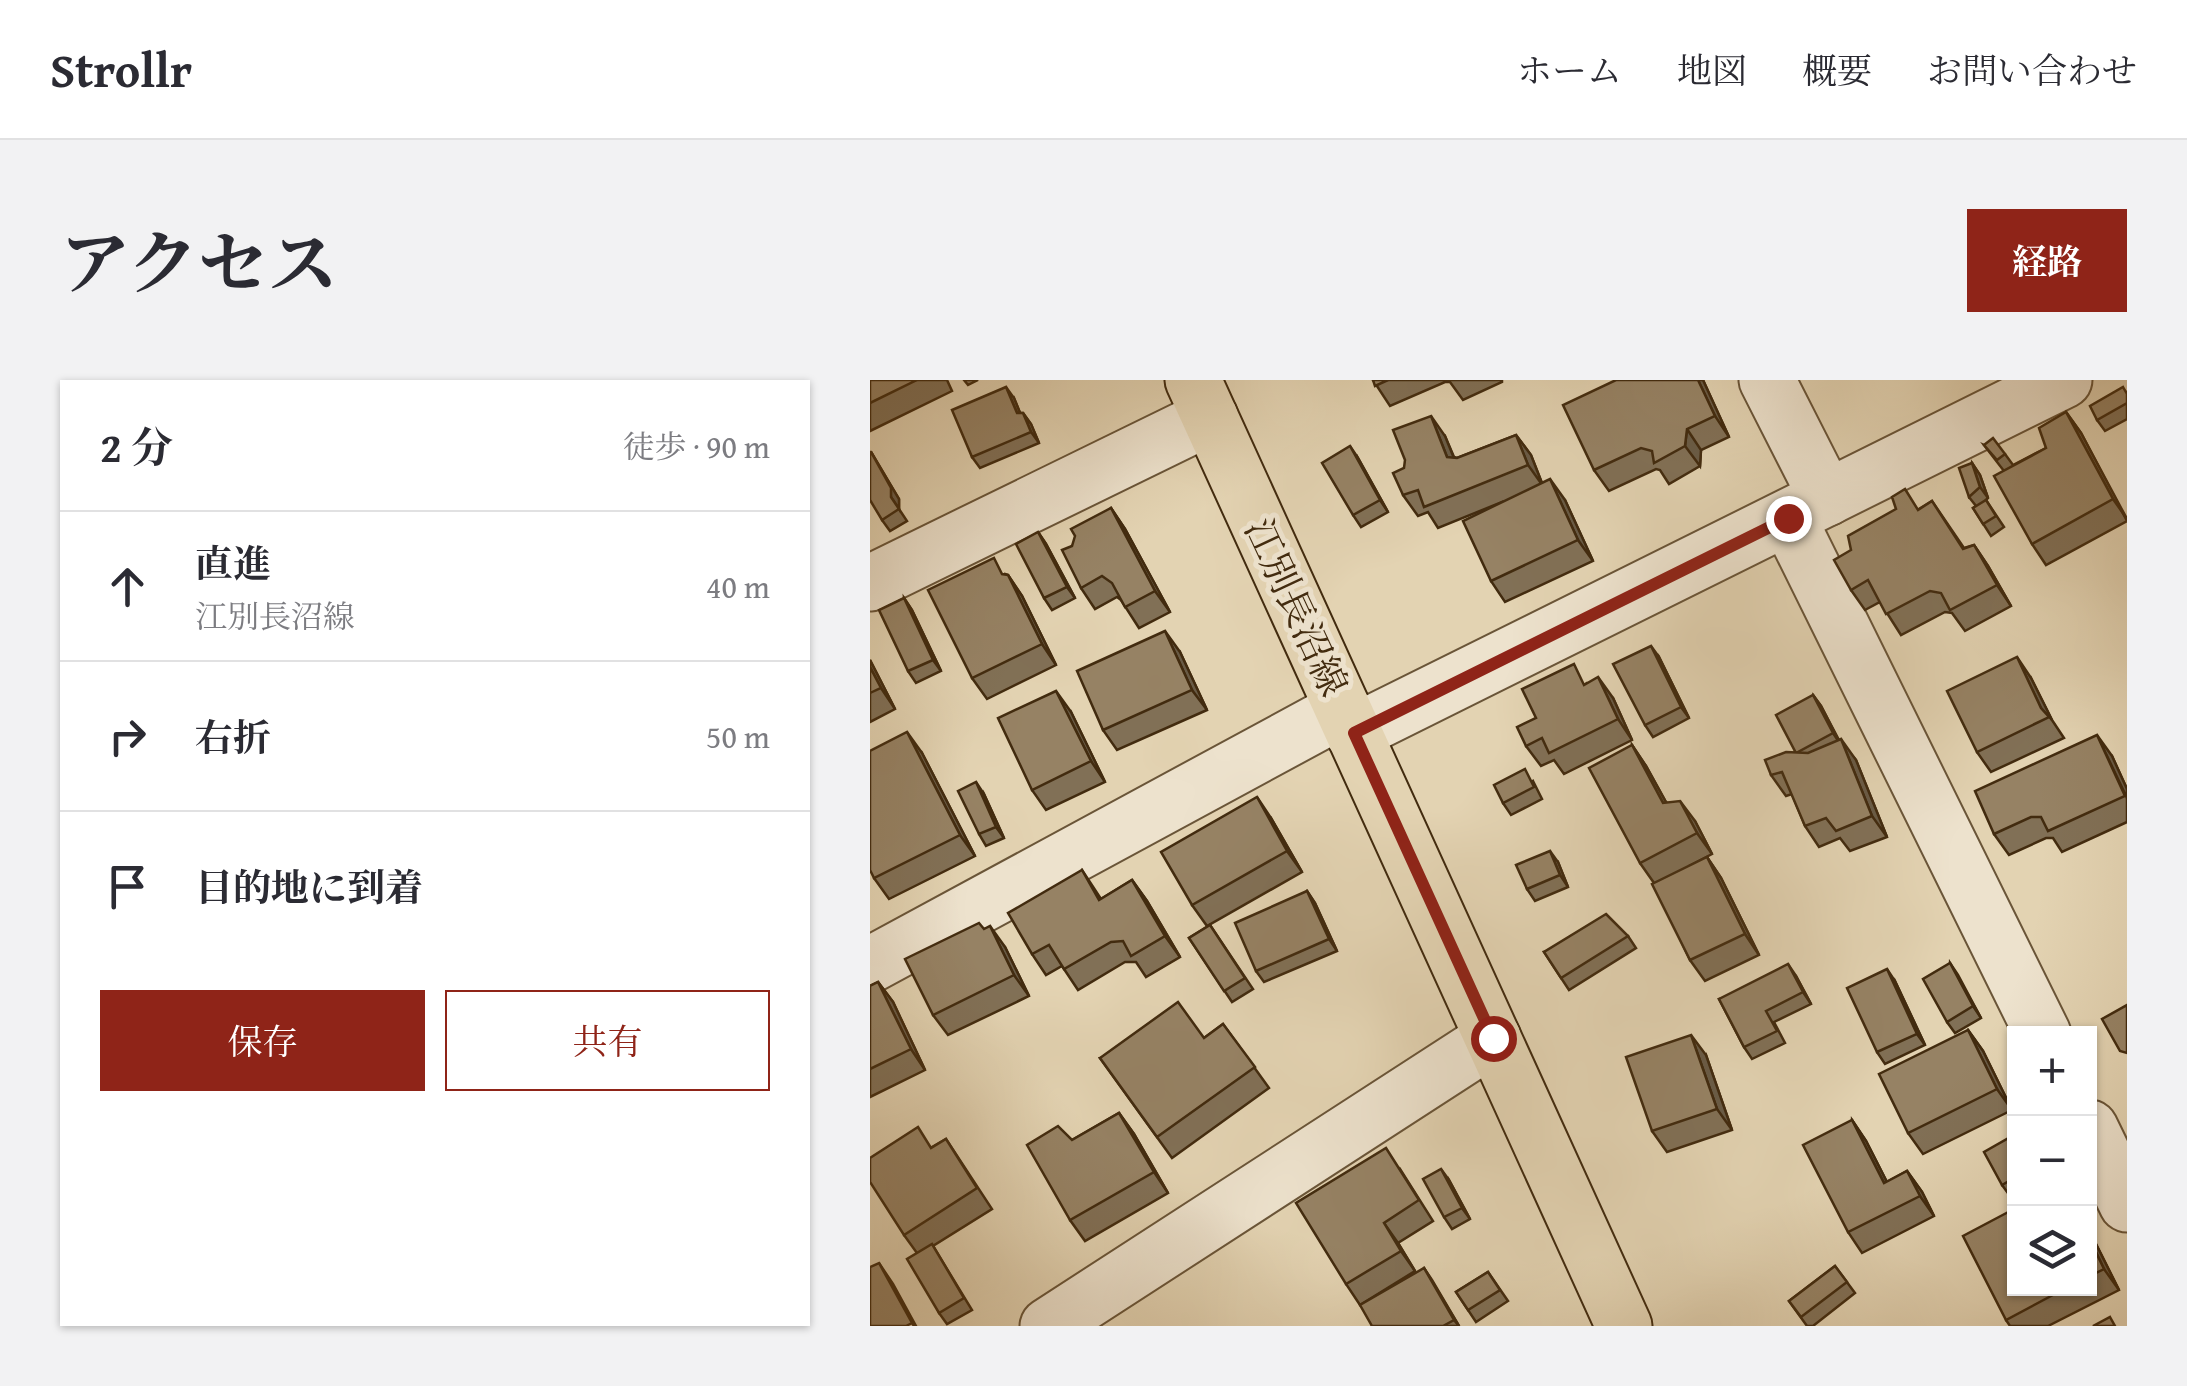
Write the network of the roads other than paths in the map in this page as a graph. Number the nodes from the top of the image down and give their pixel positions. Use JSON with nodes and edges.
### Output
{"nodes":[{"id":1,"x":1767,"y":380,"type":"edge"},
{"id":2,"x":2064,"y":380,"type":"edge"},
{"id":3,"x":1201,"y":398,"type":"edge"},
{"id":4,"x":1807,"y":508,"type":"junction"},
{"id":5,"x":870,"y":583,"type":"edge"},
{"id":6,"x":1348,"y":721,"type":"junction"},
{"id":7,"x":870,"y":965,"type":"edge"},
{"id":8,"x":2039,"y":1026,"type":"edge"},
{"id":9,"x":1493,"y":1038,"type":"junction"},
{"id":10,"x":2097,"y":1142,"type":"edge"},
{"id":11,"x":2127,"y":1204,"type":"edge"},
{"id":12,"x":1048,"y":1326,"type":"edge"},
{"id":13,"x":1624,"y":1326,"type":"edge"}],
"edges":[{"from":1,"to":4,"type":"street"},
{"from":2,"to":4,"type":"street"},
{"from":3,"to":5,"type":"street"},
{"from":3,"to":6,"type":"main road","name":"江別長沼線"},
{"from":4,"to":6,"type":"street"},
{"from":4,"to":8,"type":"street"},
{"from":6,"to":7,"type":"street"},
{"from":6,"to":9,"type":"main road","name":"江別長沼線"},
{"from":9,"to":12,"type":"street"},
{"from":9,"to":13,"type":"main road","name":"江別長沼線"},
{"from":10,"to":11,"type":"street"}]}
